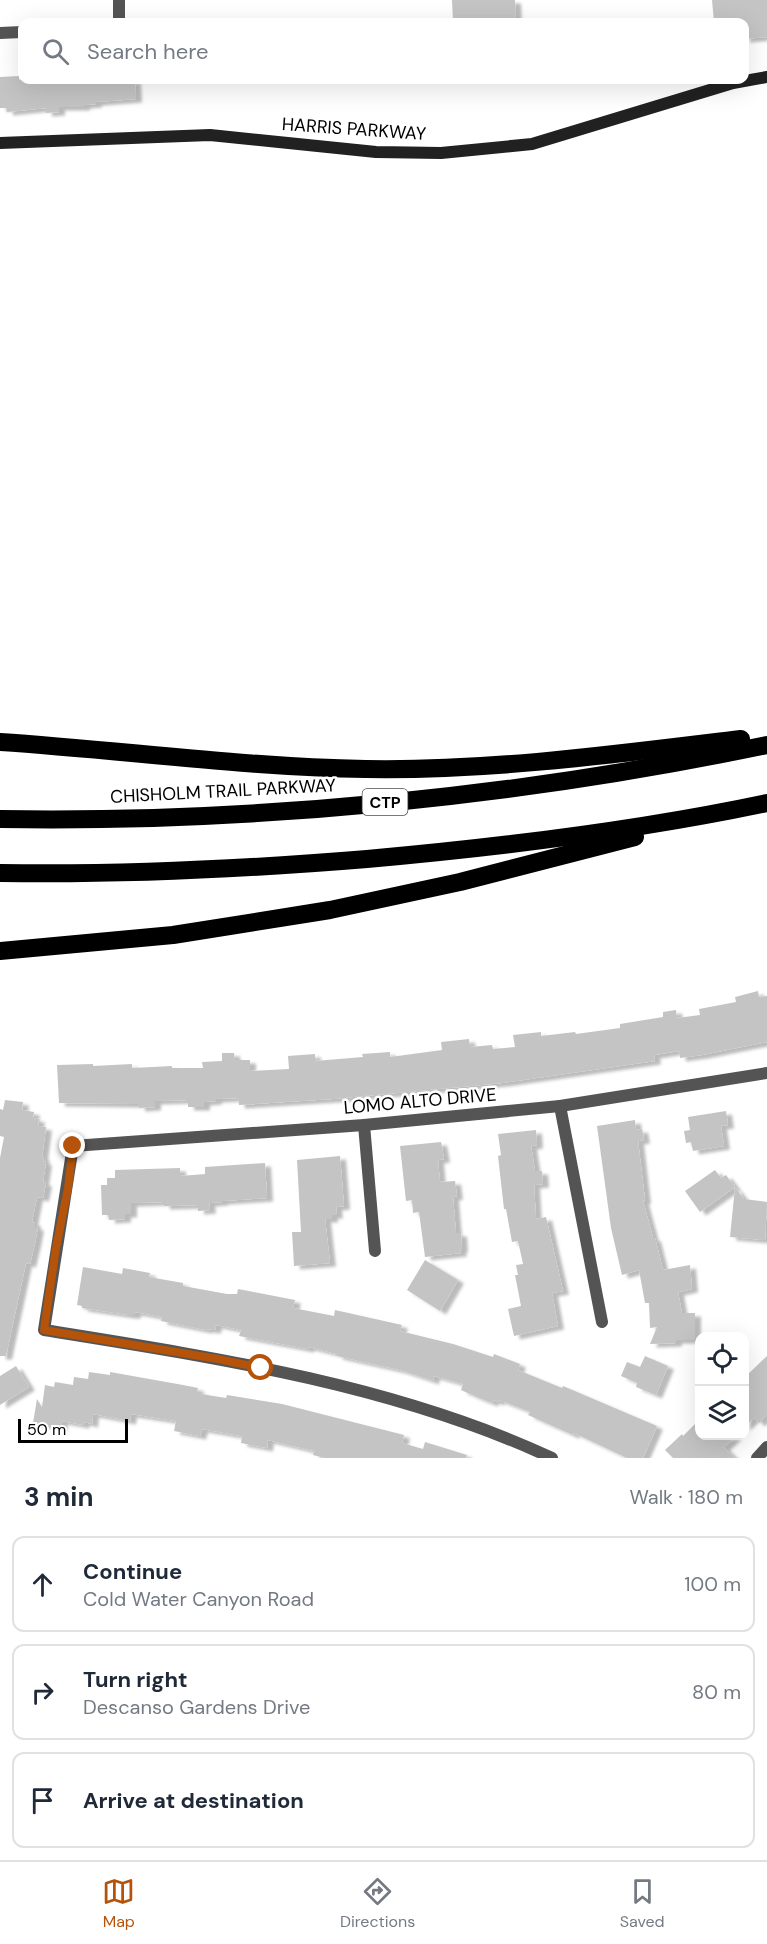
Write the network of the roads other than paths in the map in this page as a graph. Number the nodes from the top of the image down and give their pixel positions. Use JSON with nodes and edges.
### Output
{"nodes":[{"id":1,"x":119,"y":0,"type":"edge"},
{"id":2,"x":119,"y":18,"type":"edge"},
{"id":3,"x":18,"y":32,"type":"edge"},
{"id":4,"x":0,"y":33,"type":"edge"},
{"id":5,"x":767,"y":77,"type":"edge"},
{"id":6,"x":749,"y":80,"type":"edge"},
{"id":7,"x":730,"y":84,"type":"edge"},
{"id":8,"x":0,"y":143,"type":"edge"},
{"id":9,"x":767,"y":736,"type":"edge"},
{"id":10,"x":0,"y":742,"type":"edge"},
{"id":11,"x":767,"y":746,"type":"edge"},
{"id":12,"x":760,"y":805,"type":"edge"},
{"id":13,"x":0,"y":819,"type":"edge"},
{"id":14,"x":0,"y":873,"type":"edge"},
{"id":15,"x":0,"y":951,"type":"edge"},
{"id":16,"x":767,"y":1074,"type":"edge"},
{"id":17,"x":560,"y":1106,"type":"junction"},
{"id":18,"x":364,"y":1125,"type":"junction"},
{"id":19,"x":375,"y":1251,"type":"dead end"},
{"id":20,"x":602,"y":1322,"type":"dead end"},
{"id":21,"x":767,"y":1447,"type":"edge"},
{"id":22,"x":552,"y":1458,"type":"edge"},
{"id":23,"x":757,"y":1458,"type":"edge"}],
"edges":[{"from":1,"to":2,"type":"street"},
{"from":3,"to":4,"type":"street"},
{"from":5,"to":6,"type":"street","name":"HARRIS PARKWAY"},
{"from":7,"to":8,"type":"street","name":"HARRIS PARKWAY"},
{"from":9,"to":10,"type":"highway"},
{"from":11,"to":13,"type":"highway","name":"CHISHOLM TRAIL PARKWAY","number":"CTP"},
{"from":12,"to":14,"type":"highway"},
{"from":12,"to":15,"type":"highway"},
{"from":16,"to":17,"type":"street","name":"LOMO ALTO DRIVE"},
{"from":17,"to":18,"type":"street","name":"LOMO ALTO DRIVE"},
{"from":17,"to":20,"type":"street"},
{"from":18,"to":19,"type":"street"},
{"from":18,"to":22,"type":"street","name":"LOMO ALTO DRIVE"},
{"from":21,"to":23,"type":"street"}]}
